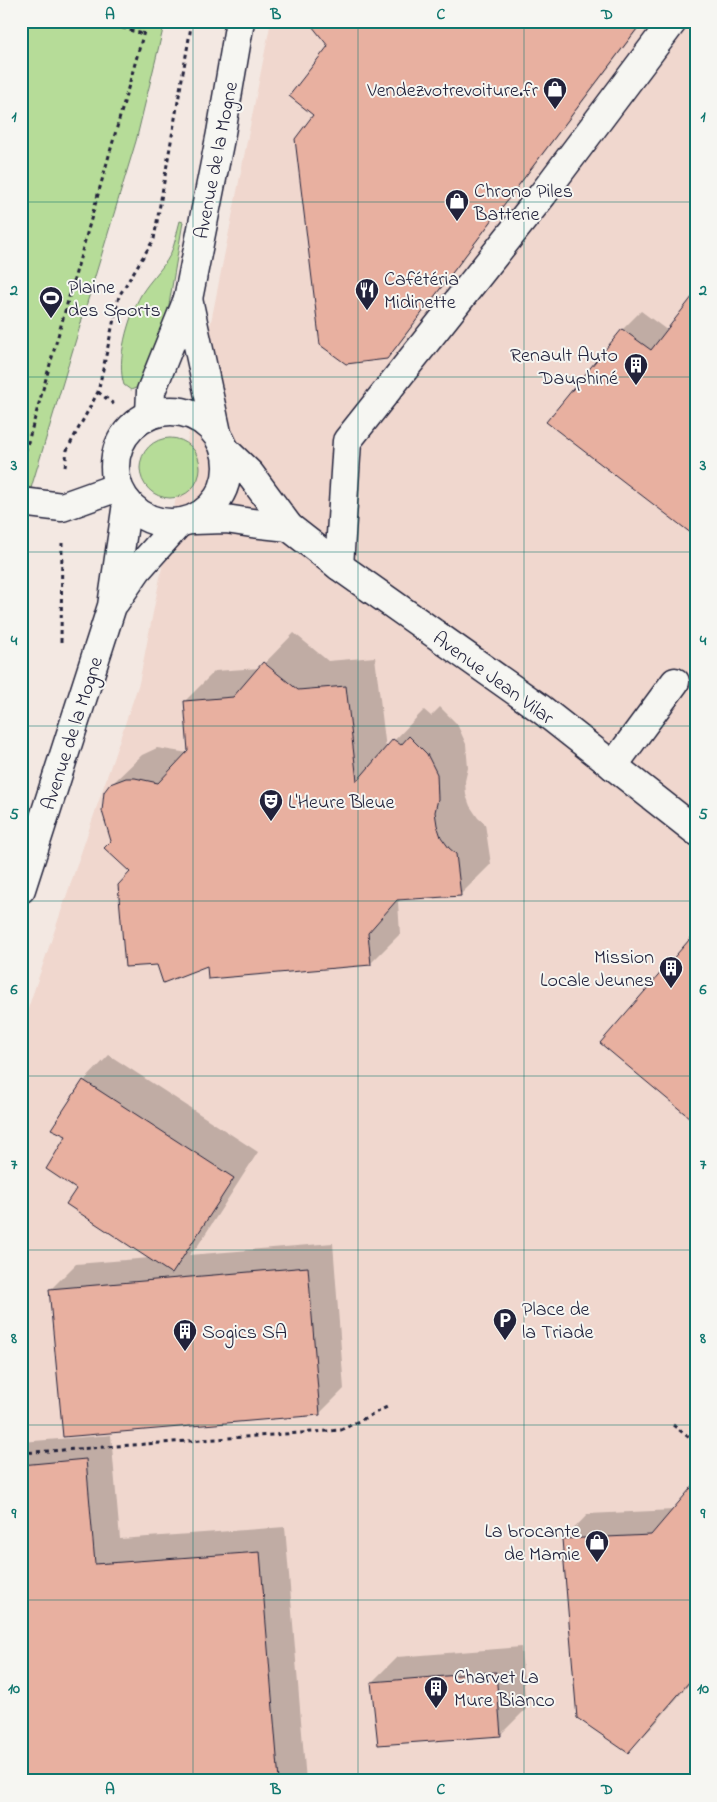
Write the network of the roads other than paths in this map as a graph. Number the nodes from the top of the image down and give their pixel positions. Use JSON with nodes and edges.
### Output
{"nodes":[{"id":1,"x":240,"y":21,"type":"edge"},
{"id":2,"x":673,"y":21,"type":"edge"},
{"id":3,"x":188,"y":299,"type":"junction"},
{"id":4,"x":150,"y":414,"type":"junction"},
{"id":5,"x":222,"y":442,"type":"junction"},
{"id":6,"x":122,"y":495,"type":"junction"},
{"id":7,"x":21,"y":502,"type":"edge"},
{"id":8,"x":186,"y":522,"type":"junction"},
{"id":9,"x":289,"y":526,"type":"junction"},
{"id":10,"x":339,"y":566,"type":"junction"},
{"id":11,"x":112,"y":606,"type":"junction"},
{"id":12,"x":675,"y":682,"type":"dead end"},
{"id":13,"x":613,"y":766,"type":"junction"},
{"id":14,"x":696,"y":831,"type":"edge"},
{"id":15,"x":21,"y":889,"type":"edge"}],
"edges":[{"from":1,"to":3,"type":"main road","name":"Avenue de la Mogne"},
{"from":2,"to":10,"type":"main road"},
{"from":3,"to":4,"type":"main road","name":"Avenue de la Mogne"},
{"from":3,"to":5,"type":"main road","name":"Avenue de la Mogne"},
{"from":4,"to":5,"type":"main road"},
{"from":4,"to":6,"type":"main road"},
{"from":5,"to":8,"type":"main road"},
{"from":5,"to":9,"type":"main road","name":"Avenue Jean Vilar"},
{"from":6,"to":7,"type":"main road"},
{"from":6,"to":8,"type":"main road"},
{"from":6,"to":11,"type":"main road","name":"Avenue de la Mogne"},
{"from":8,"to":9,"type":"main road"},
{"from":8,"to":11,"type":"main road","name":"Avenue de la Mogne"},
{"from":9,"to":10,"type":"main road","name":"Avenue Jean Vilar"},
{"from":10,"to":13,"type":"main road","name":"Avenue Jean Vilar"},
{"from":11,"to":15,"type":"main road","name":"Avenue de la Mogne"},
{"from":12,"to":13,"type":"main road"},
{"from":13,"to":14,"type":"main road","name":"Avenue Jean Vilar"}]}
